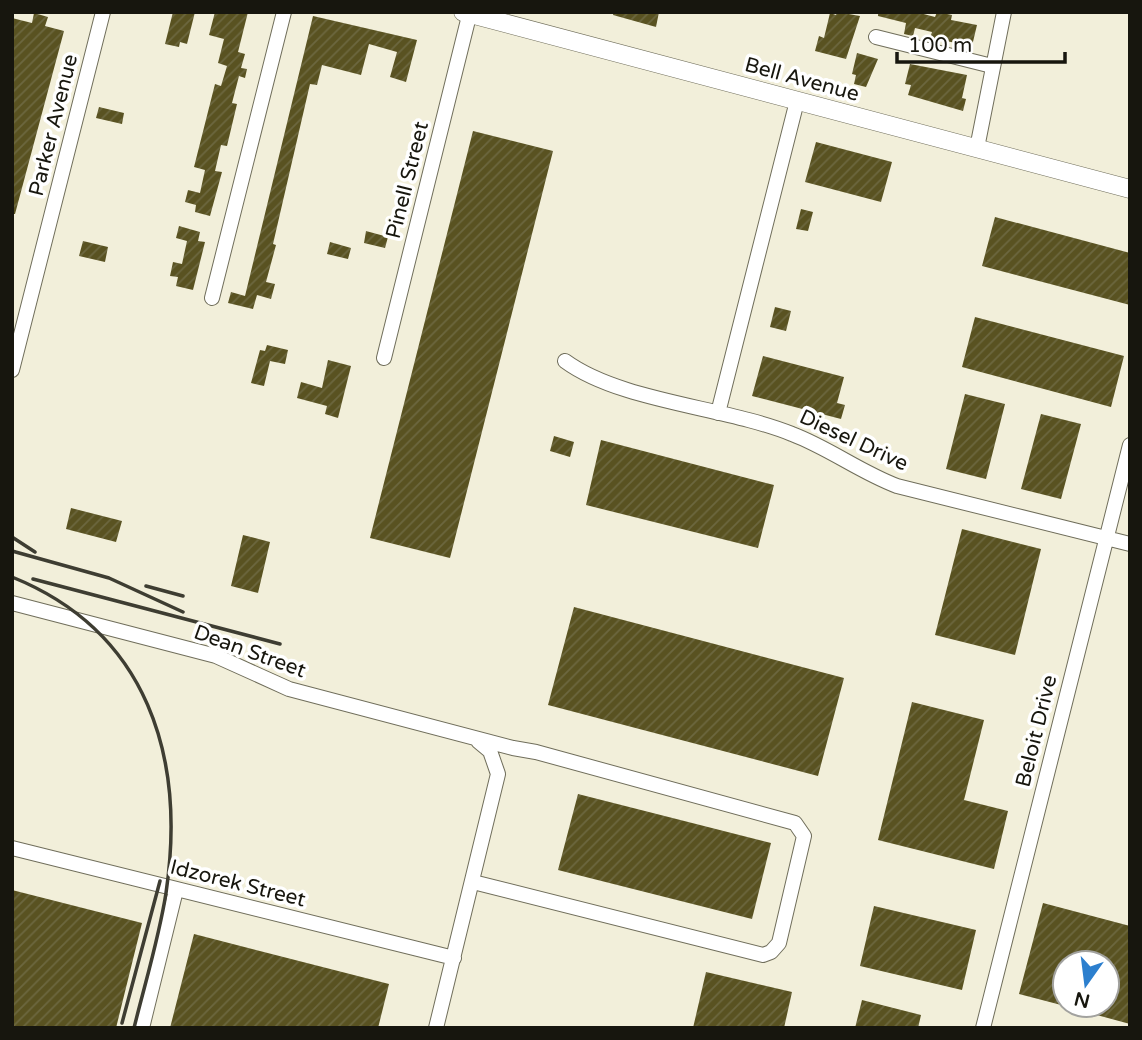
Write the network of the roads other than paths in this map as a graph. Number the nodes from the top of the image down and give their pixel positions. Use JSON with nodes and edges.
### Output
{"nodes":[{"id":1,"x":103,"y":12,"type":"edge"},
{"id":2,"x":284,"y":12,"type":"edge"},
{"id":3,"x":1004,"y":12,"type":"edge"},
{"id":4,"x":467,"y":13,"type":"edge"},
{"id":5,"x":876,"y":37,"type":"dead end"},
{"id":6,"x":992,"y":66,"type":"junction"},
{"id":7,"x":797,"y":101,"type":"junction"},
{"id":8,"x":977,"y":148,"type":"junction"},
{"id":9,"x":1130,"y":189,"type":"edge"},
{"id":10,"x":212,"y":298,"type":"dead end"},
{"id":11,"x":384,"y":358,"type":"dead end"},
{"id":12,"x":565,"y":361,"type":"dead end"},
{"id":13,"x":12,"y":370,"type":"edge"},
{"id":14,"x":718,"y":413,"type":"junction"},
{"id":15,"x":1130,"y":445,"type":"edge"},
{"id":16,"x":1106,"y":538,"type":"junction"},
{"id":17,"x":1130,"y":544,"type":"edge"},
{"id":18,"x":12,"y":603,"type":"edge"},
{"id":19,"x":474,"y":738,"type":"junction"},
{"id":20,"x":12,"y":848,"type":"edge"},
{"id":21,"x":473,"y":882,"type":"junction"},
{"id":22,"x":176,"y":890,"type":"junction"},
{"id":23,"x":454,"y":958,"type":"junction"},
{"id":24,"x":142,"y":1028,"type":"edge"},
{"id":25,"x":436,"y":1028,"type":"edge"},
{"id":26,"x":983,"y":1028,"type":"edge"}],
"edges":[{"from":1,"to":13,"type":"street","name":"Parker Avenue"},
{"from":2,"to":10,"type":"street"},
{"from":3,"to":6,"type":"street"},
{"from":4,"to":7,"type":"main road","name":"Bell Avenue"},
{"from":4,"to":11,"type":"street","name":"Pinell Street"},
{"from":5,"to":6,"type":"street"},
{"from":6,"to":8,"type":"street"},
{"from":7,"to":8,"type":"main road","name":"Bell Avenue"},
{"from":7,"to":14,"type":"street"},
{"from":8,"to":9,"type":"main road","name":"Bell Avenue"},
{"from":12,"to":14,"type":"street","name":"Diesel Drive"},
{"from":14,"to":16,"type":"street","name":"Diesel Drive"},
{"from":15,"to":16,"type":"street","name":"Beloit Drive"},
{"from":16,"to":17,"type":"street","name":"Diesel Drive"},
{"from":16,"to":26,"type":"street","name":"Beloit Drive"},
{"from":18,"to":19,"type":"street","name":"Dean Street"},
{"from":19,"to":21,"type":"street"},
{"from":19,"to":21,"type":"street","name":"Dean Street"},
{"from":20,"to":22,"type":"street","name":"Idzorek Street"},
{"from":21,"to":23,"type":"street"},
{"from":22,"to":23,"type":"street","name":"Idzorek Street"},
{"from":22,"to":24,"type":"street"},
{"from":23,"to":25,"type":"street"}]}
